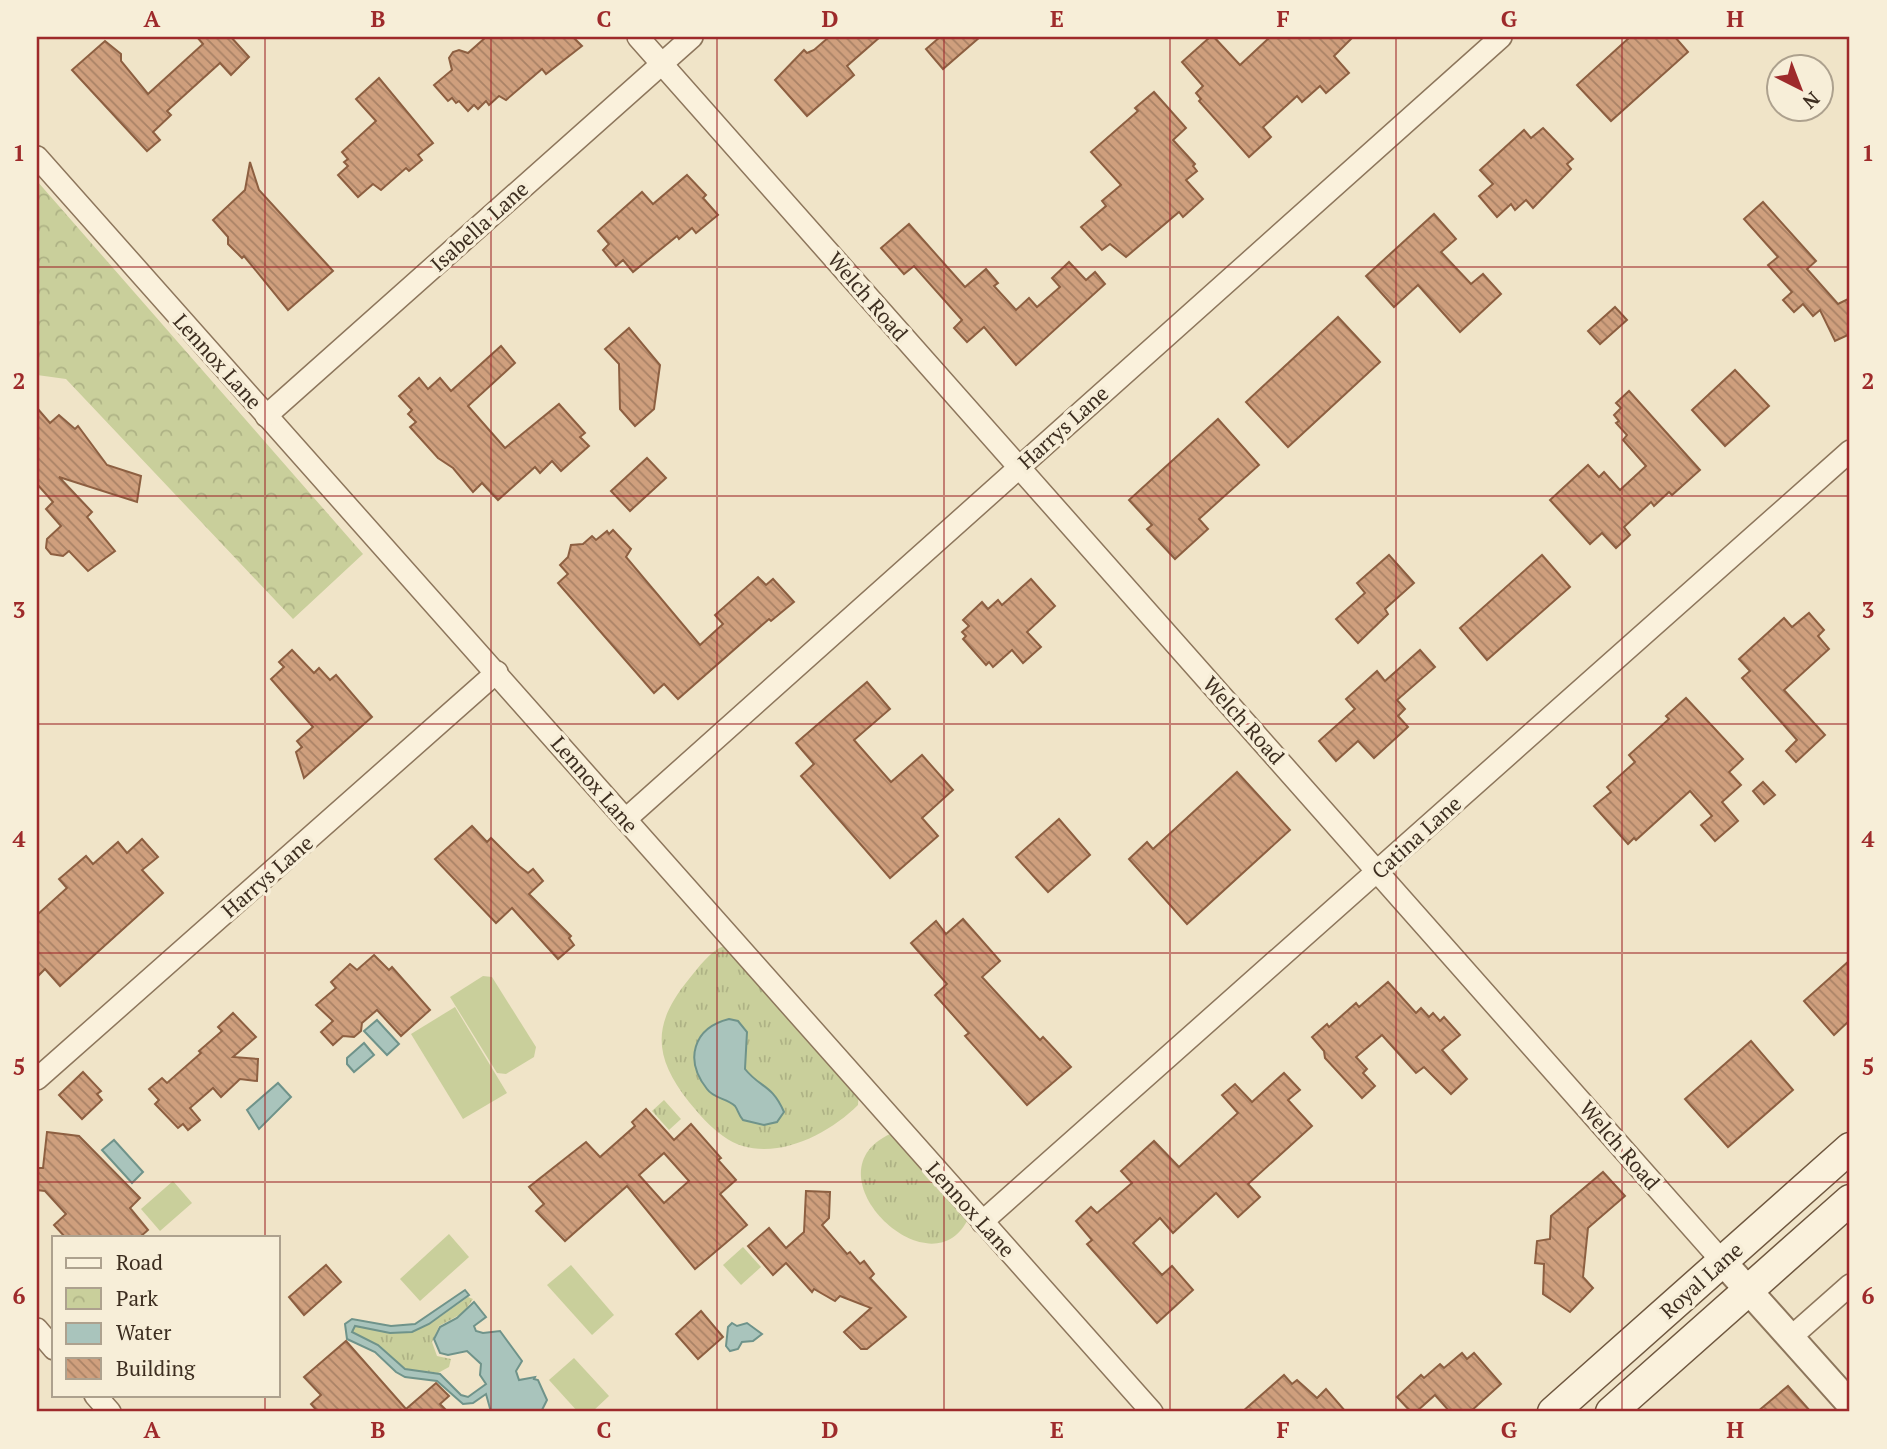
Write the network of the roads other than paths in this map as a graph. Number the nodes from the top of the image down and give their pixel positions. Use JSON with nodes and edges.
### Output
{"nodes":[{"id":1,"x":638,"y":37,"type":"edge"},
{"id":2,"x":692,"y":37,"type":"edge"},
{"id":3,"x":1501,"y":37,"type":"edge"},
{"id":4,"x":662,"y":64,"type":"junction"},
{"id":5,"x":37,"y":157,"type":"edge"},
{"id":6,"x":266,"y":416,"type":"junction"},
{"id":7,"x":1850,"y":451,"type":"edge"},
{"id":8,"x":1019,"y":467,"type":"junction"},
{"id":9,"x":497,"y":672,"type":"junction"},
{"id":10,"x":626,"y":819,"type":"junction"},
{"id":11,"x":1378,"y":871,"type":"junction"},
{"id":12,"x":37,"y":1079,"type":"edge"},
{"id":13,"x":1850,"y":1148,"type":"edge"},
{"id":14,"x":1850,"y":1200,"type":"edge"},
{"id":15,"x":982,"y":1222,"type":"junction"},
{"id":16,"x":1722,"y":1261,"type":"junction"},
{"id":17,"x":1850,"y":1285,"type":"edge"},
{"id":18,"x":1749,"y":1290,"type":"junction"},
{"id":19,"x":37,"y":1329,"type":"edge"},
{"id":20,"x":1790,"y":1338,"type":"junction"},
{"id":21,"x":52,"y":1347,"type":"edge"},
{"id":22,"x":96,"y":1396,"type":"edge"},
{"id":23,"x":1850,"y":1404,"type":"edge"},
{"id":24,"x":110,"y":1412,"type":"edge"},
{"id":25,"x":1153,"y":1412,"type":"edge"},
{"id":26,"x":1553,"y":1412,"type":"edge"},
{"id":27,"x":1611,"y":1412,"type":"edge"}],
"edges":[{"from":1,"to":4,"type":"street","name":"Welch Road"},
{"from":2,"to":4,"type":"street","name":"Isabella Lane"},
{"from":3,"to":8,"type":"street","name":"Harrys Lane"},
{"from":4,"to":6,"type":"street","name":"Isabella Lane"},
{"from":4,"to":8,"type":"street","name":"Welch Road"},
{"from":5,"to":6,"type":"street","name":"Lennox Lane"},
{"from":6,"to":9,"type":"street","name":"Lennox Lane"},
{"from":7,"to":11,"type":"street","name":"Catina Lane"},
{"from":8,"to":10,"type":"street","name":"Harrys Lane"},
{"from":8,"to":11,"type":"street","name":"Welch Road"},
{"from":9,"to":10,"type":"street","name":"Lennox Lane"},
{"from":9,"to":12,"type":"street","name":"Harrys Lane"},
{"from":10,"to":15,"type":"street","name":"Lennox Lane"},
{"from":11,"to":15,"type":"street","name":"Catina Lane"},
{"from":11,"to":16,"type":"street","name":"Welch Road"},
{"from":13,"to":16,"type":"main road","name":"Royal Lane"},
{"from":14,"to":18,"type":"main road","name":"Royal Lane"},
{"from":15,"to":25,"type":"street","name":"Lennox Lane"},
{"from":16,"to":18,"type":"street","name":"Welch Road"},
{"from":16,"to":26,"type":"main road","name":"Royal Lane"},
{"from":17,"to":20,"type":"street"},
{"from":18,"to":20,"type":"street","name":"Welch Road"},
{"from":18,"to":27,"type":"main road","name":"Royal Lane"},
{"from":19,"to":21,"type":"street"},
{"from":20,"to":23,"type":"street","name":"Welch Road"},
{"from":22,"to":24,"type":"street"}]}
